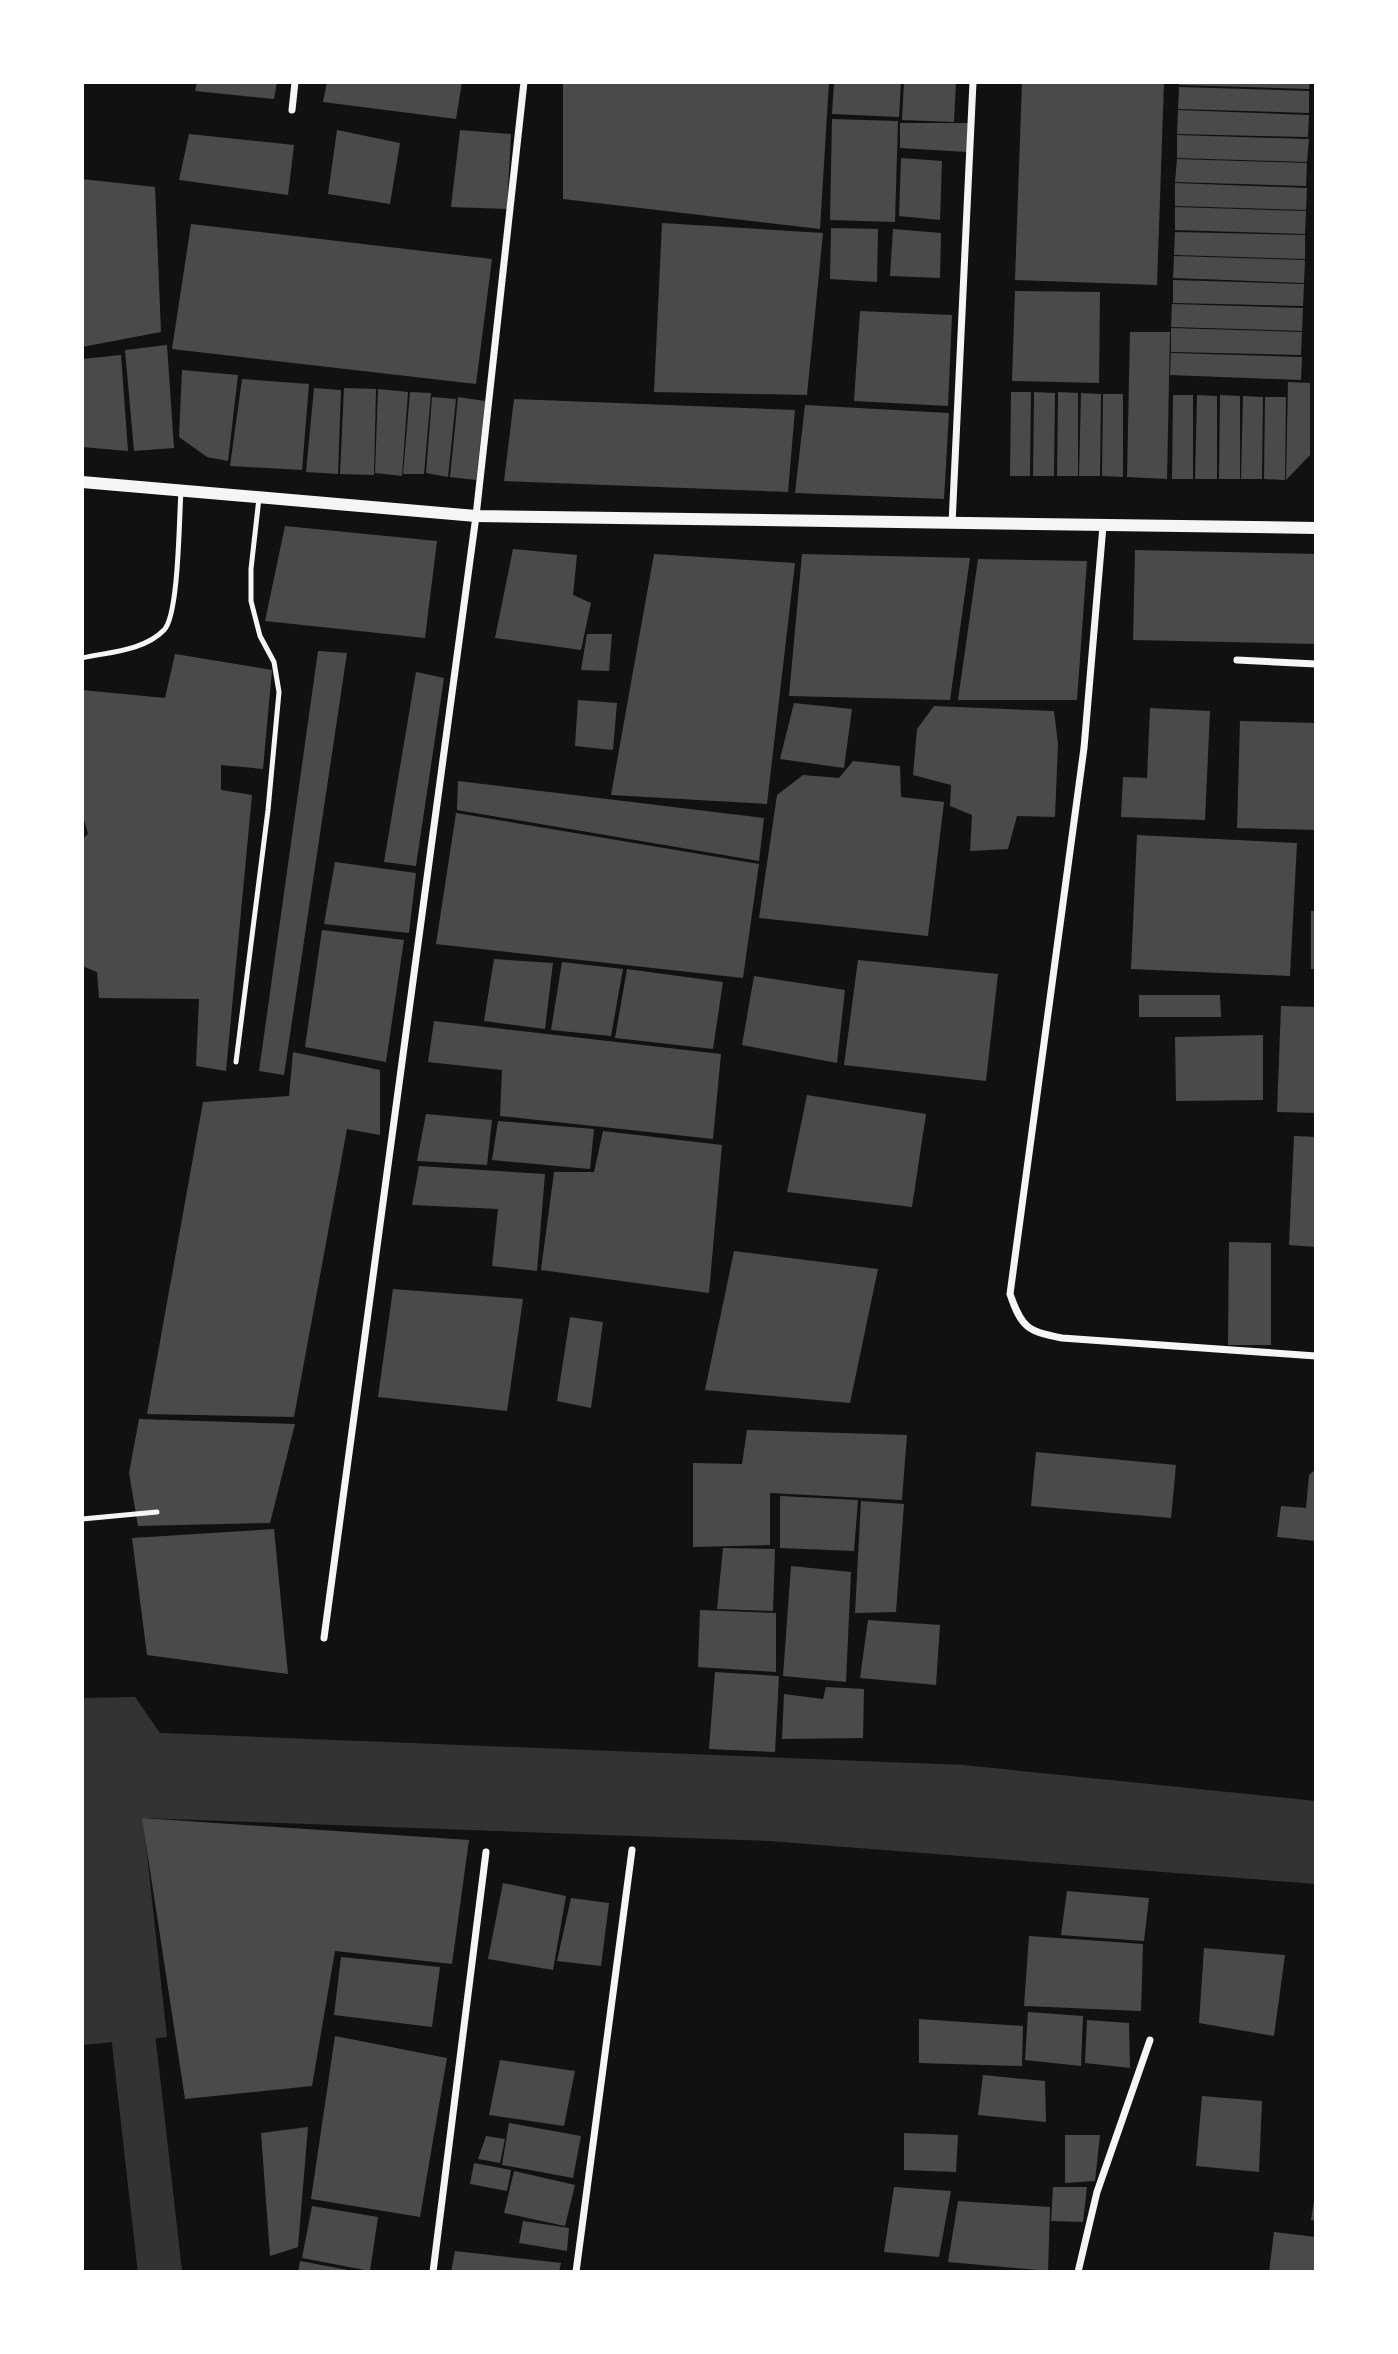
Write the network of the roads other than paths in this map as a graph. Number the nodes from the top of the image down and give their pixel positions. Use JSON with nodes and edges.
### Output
{"nodes":[{"id":1,"x":295,"y":82,"type":"edge"},
{"id":2,"x":524,"y":82,"type":"edge"},
{"id":3,"x":973,"y":82,"type":"edge"},
{"id":4,"x":292,"y":110,"type":"dead end"},
{"id":5,"x":82,"y":482,"type":"edge"},
{"id":6,"x":181,"y":491,"type":"junction"},
{"id":7,"x":259,"y":498,"type":"junction"},
{"id":8,"x":477,"y":516,"type":"junction"},
{"id":9,"x":952,"y":524,"type":"junction"},
{"id":10,"x":1102,"y":526,"type":"junction"},
{"id":11,"x":1316,"y":528,"type":"edge"},
{"id":12,"x":82,"y":658,"type":"edge"},
{"id":13,"x":1237,"y":660,"type":"dead end"},
{"id":14,"x":1316,"y":664,"type":"edge"},
{"id":15,"x":236,"y":1062,"type":"dead end"},
{"id":16,"x":1316,"y":1356,"type":"edge"},
{"id":17,"x":158,"y":1512,"type":"dead end"},
{"id":18,"x":82,"y":1519,"type":"edge"},
{"id":19,"x":324,"y":1637,"type":"dead end"},
{"id":20,"x":632,"y":1850,"type":"dead end"},
{"id":21,"x":486,"y":1852,"type":"dead end"},
{"id":22,"x":1150,"y":2040,"type":"dead end"},
{"id":23,"x":433,"y":2272,"type":"edge"},
{"id":24,"x":576,"y":2272,"type":"edge"},
{"id":25,"x":1078,"y":2272,"type":"edge"}],
"edges":[{"from":1,"to":4,"type":"street"},
{"from":2,"to":8,"type":"street"},
{"from":3,"to":9,"type":"street"},
{"from":5,"to":6,"type":"street"},
{"from":6,"to":7,"type":"street"},
{"from":6,"to":12,"type":"lane"},
{"from":7,"to":8,"type":"street"},
{"from":7,"to":15,"type":"lane"},
{"from":8,"to":9,"type":"street"},
{"from":8,"to":19,"type":"street"},
{"from":9,"to":10,"type":"street"},
{"from":10,"to":11,"type":"street"},
{"from":10,"to":16,"type":"street"},
{"from":13,"to":14,"type":"street"},
{"from":17,"to":18,"type":"lane"},
{"from":20,"to":24,"type":"street"},
{"from":21,"to":23,"type":"street"},
{"from":22,"to":25,"type":"street"}]}
